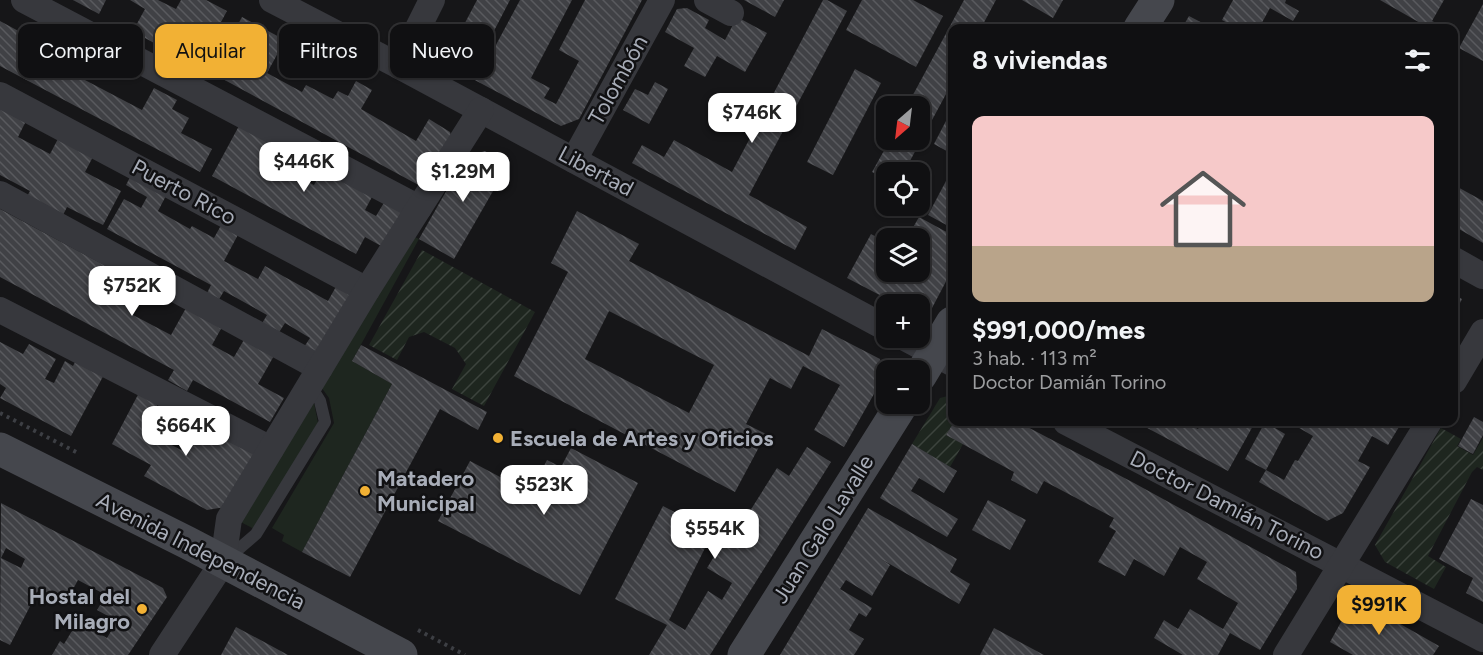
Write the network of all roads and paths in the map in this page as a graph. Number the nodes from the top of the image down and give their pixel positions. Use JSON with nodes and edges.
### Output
{"nodes":[{"id":1,"x":24,"y":0,"type":"edge"},
{"id":2,"x":272,"y":0,"type":"edge"},
{"id":3,"x":432,"y":0,"type":"edge"},
{"id":4,"x":662,"y":0,"type":"edge"},
{"id":5,"x":707,"y":0,"type":"edge"},
{"id":6,"x":1158,"y":0,"type":"edge"},
{"id":7,"x":731,"y":13,"type":"dead end"},
{"id":8,"x":420,"y":24,"type":"edge"},
{"id":9,"x":1143,"y":24,"type":"edge"},
{"id":10,"x":390,"y":61,"type":"edge"},
{"id":11,"x":421,"y":78,"type":"edge"},
{"id":12,"x":0,"y":95,"type":"edge"},
{"id":13,"x":481,"y":110,"type":"junction"},
{"id":14,"x":574,"y":160,"type":"junction"},
{"id":15,"x":0,"y":194,"type":"edge"},
{"id":16,"x":419,"y":208,"type":"junction"},
{"id":17,"x":1458,"y":262,"type":"edge"},
{"id":18,"x":1483,"y":276,"type":"edge"},
{"id":19,"x":367,"y":290,"type":"junction"},
{"id":20,"x":0,"y":310,"type":"edge"},
{"id":21,"x":876,"y":323,"type":"edge"},
{"id":22,"x":1483,"y":332,"type":"edge"},
{"id":23,"x":948,"y":333,"type":"edge"},
{"id":24,"x":917,"y":348,"type":"edge"},
{"id":25,"x":935,"y":364,"type":"edge"},
{"id":26,"x":1458,"y":374,"type":"edge"},
{"id":27,"x":315,"y":376,"type":"junction"},
{"id":28,"x":896,"y":414,"type":"edge"},
{"id":29,"x":1074,"y":426,"type":"edge"},
{"id":30,"x":1427,"y":426,"type":"edge"},
{"id":31,"x":271,"y":448,"type":"junction"},
{"id":32,"x":0,"y":449,"type":"edge"},
{"id":33,"x":223,"y":562,"type":"junction"},
{"id":34,"x":1342,"y":565,"type":"junction"},
{"id":35,"x":1483,"y":639,"type":"edge"},
{"id":36,"x":162,"y":655,"type":"edge"},
{"id":37,"x":401,"y":655,"type":"edge"},
{"id":38,"x":744,"y":655,"type":"edge"},
{"id":39,"x":1286,"y":655,"type":"edge"}],
"edges":[{"from":1,"to":16,"type":"street"},
{"from":2,"to":10,"type":"street","name":"Libertad"},
{"from":3,"to":8,"type":"street"},
{"from":4,"to":14,"type":"street","name":"Tolombón"},
{"from":5,"to":7,"type":"street"},
{"from":6,"to":9,"type":"main road"},
{"from":11,"to":13,"type":"street","name":"Libertad"},
{"from":12,"to":19,"type":"street","name":"Puerto Rico"},
{"from":13,"to":14,"type":"street","name":"Libertad"},
{"from":13,"to":16,"type":"street"},
{"from":14,"to":21,"type":"street","name":"Libertad"},
{"from":15,"to":27,"type":"street"},
{"from":16,"to":19,"type":"street"},
{"from":17,"to":18,"type":"street"},
{"from":19,"to":27,"type":"street"},
{"from":20,"to":31,"type":"street"},
{"from":22,"to":26,"type":"street"},
{"from":23,"to":25,"type":"main road"},
{"from":24,"to":25,"type":"street"},
{"from":27,"to":31,"type":"street"},
{"from":27,"to":33,"type":"lane"},
{"from":28,"to":38,"type":"main road","name":"Juan Galo Lavalle"},
{"from":29,"to":34,"type":"street","name":"Doctor Damián Torino"},
{"from":30,"to":34,"type":"street"},
{"from":31,"to":33,"type":"street"},
{"from":32,"to":33,"type":"main road","name":"Avenida Independencia"},
{"from":33,"to":36,"type":"street"},
{"from":33,"to":37,"type":"main road","name":"Avenida Independencia"},
{"from":34,"to":35,"type":"street","name":"Doctor Damián Torino"},
{"from":34,"to":39,"type":"street"}]}
